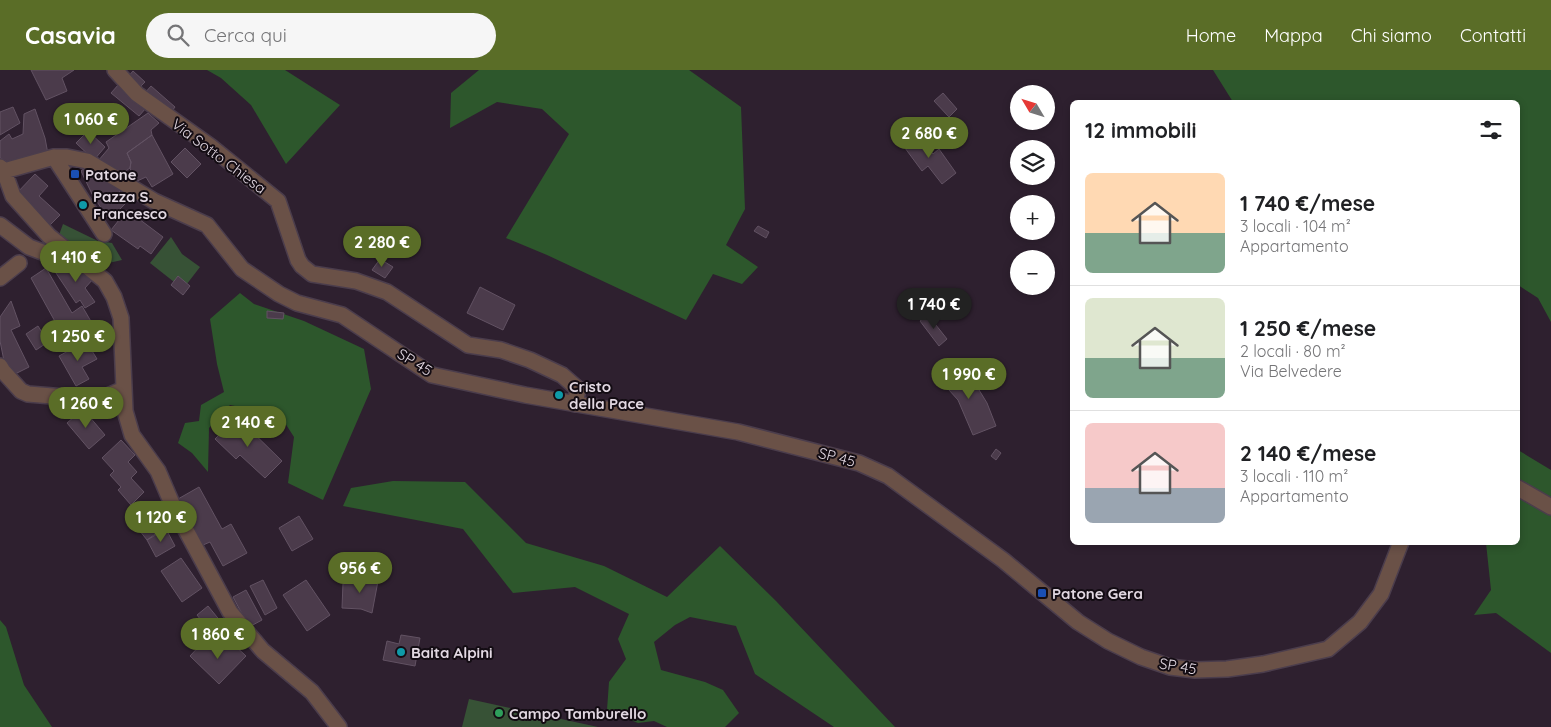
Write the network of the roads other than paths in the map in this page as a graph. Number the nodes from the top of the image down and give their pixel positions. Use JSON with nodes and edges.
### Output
{"nodes":[{"id":1,"x":115,"y":70,"type":"edge"},
{"id":2,"x":54,"y":157,"type":"junction"},
{"id":3,"x":2,"y":169,"type":"edge"},
{"id":4,"x":0,"y":224,"type":"edge"},
{"id":5,"x":104,"y":234,"type":"dead end"},
{"id":6,"x":19,"y":263,"type":"dead end"},
{"id":7,"x":93,"y":271,"type":"junction"},
{"id":8,"x":0,"y":278,"type":"edge"},
{"id":9,"x":0,"y":366,"type":"edge"},
{"id":10,"x":124,"y":389,"type":"junction"},
{"id":11,"x":575,"y":404,"type":"junction"},
{"id":12,"x":1520,"y":489,"type":"edge"},
{"id":13,"x":1551,"y":507,"type":"edge"},
{"id":14,"x":1400,"y":545,"type":"edge"},
{"id":15,"x":339,"y":727,"type":"edge"}],
"edges":[{"from":1,"to":11,"type":"street","name":"Via Sotto Chiesa"},
{"from":2,"to":3,"type":"street"},
{"from":2,"to":5,"type":"street"},
{"from":2,"to":11,"type":"street","name":"SP 45"},
{"from":3,"to":7,"type":"street"},
{"from":4,"to":7,"type":"street"},
{"from":6,"to":8,"type":"street"},
{"from":7,"to":10,"type":"street"},
{"from":9,"to":10,"type":"street"},
{"from":10,"to":15,"type":"street"},
{"from":11,"to":14,"type":"street","name":"SP 45"},
{"from":12,"to":13,"type":"street"}]}
